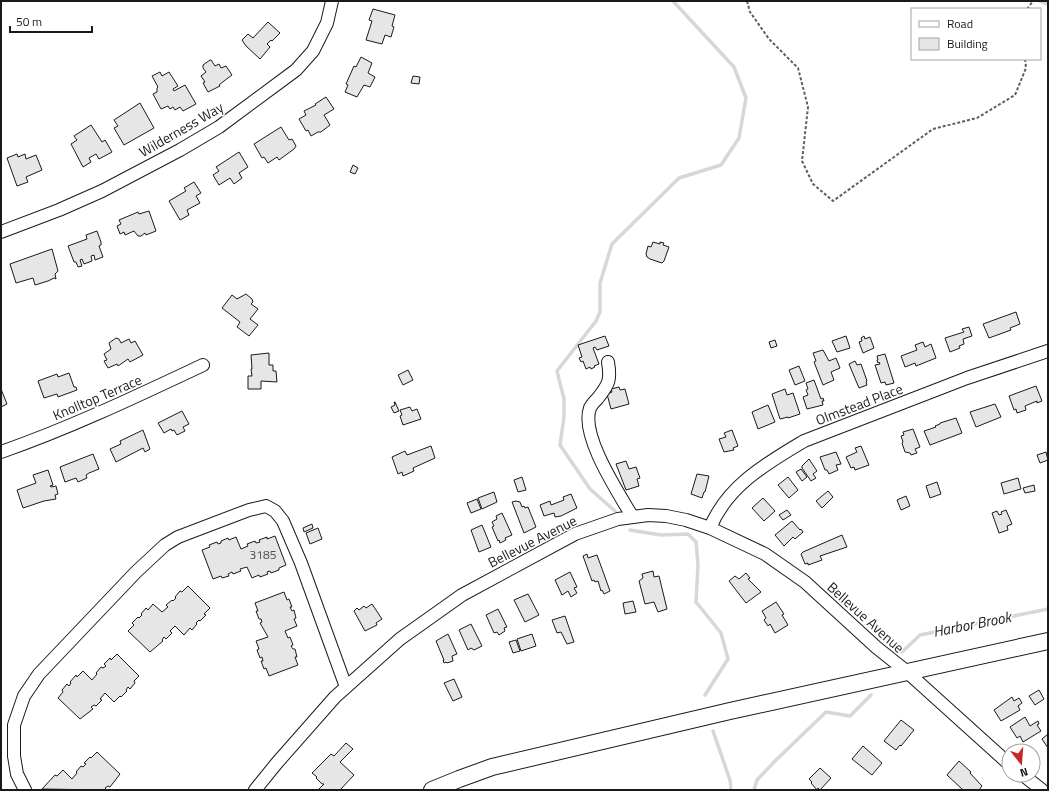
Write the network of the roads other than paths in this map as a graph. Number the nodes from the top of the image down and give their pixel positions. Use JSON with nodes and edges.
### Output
{"nodes":[{"id":1,"x":332,"y":1,"type":"edge"},
{"id":2,"x":1,"y":232,"type":"edge"},
{"id":3,"x":1048,"y":351,"type":"edge"},
{"id":4,"x":608,"y":362,"type":"dead end"},
{"id":5,"x":203,"y":365,"type":"dead end"},
{"id":6,"x":1,"y":452,"type":"edge"},
{"id":7,"x":632,"y":516,"type":"junction"},
{"id":8,"x":710,"y":528,"type":"junction"},
{"id":9,"x":1048,"y":641,"type":"edge"},
{"id":10,"x":906,"y":671,"type":"junction"},
{"id":11,"x":346,"y":687,"type":"junction"},
{"id":12,"x":1001,"y":757,"type":"edge"},
{"id":13,"x":1033,"y":783,"type":"edge"},
{"id":14,"x":25,"y":790,"type":"edge"},
{"id":15,"x":255,"y":790,"type":"edge"},
{"id":16,"x":432,"y":790,"type":"edge"},
{"id":17,"x":1042,"y":790,"type":"edge"}],
"edges":[{"from":1,"to":2,"type":"street","name":"Wilderness Way"},
{"from":3,"to":8,"type":"street","name":"Olmstead Place"},
{"from":4,"to":7,"type":"street"},
{"from":5,"to":6,"type":"street","name":"Knolltop Terrace"},
{"from":7,"to":8,"type":"street","name":"Bellevue Avenue"},
{"from":7,"to":11,"type":"street","name":"Bellevue Avenue"},
{"from":8,"to":10,"type":"street","name":"Bellevue Avenue"},
{"from":9,"to":10,"type":"main road"},
{"from":10,"to":12,"type":"street","name":"Bellevue Avenue"},
{"from":10,"to":16,"type":"main road"},
{"from":11,"to":14,"type":"street"},
{"from":11,"to":15,"type":"street","name":"Bellevue Avenue"},
{"from":13,"to":17,"type":"street"}]}
